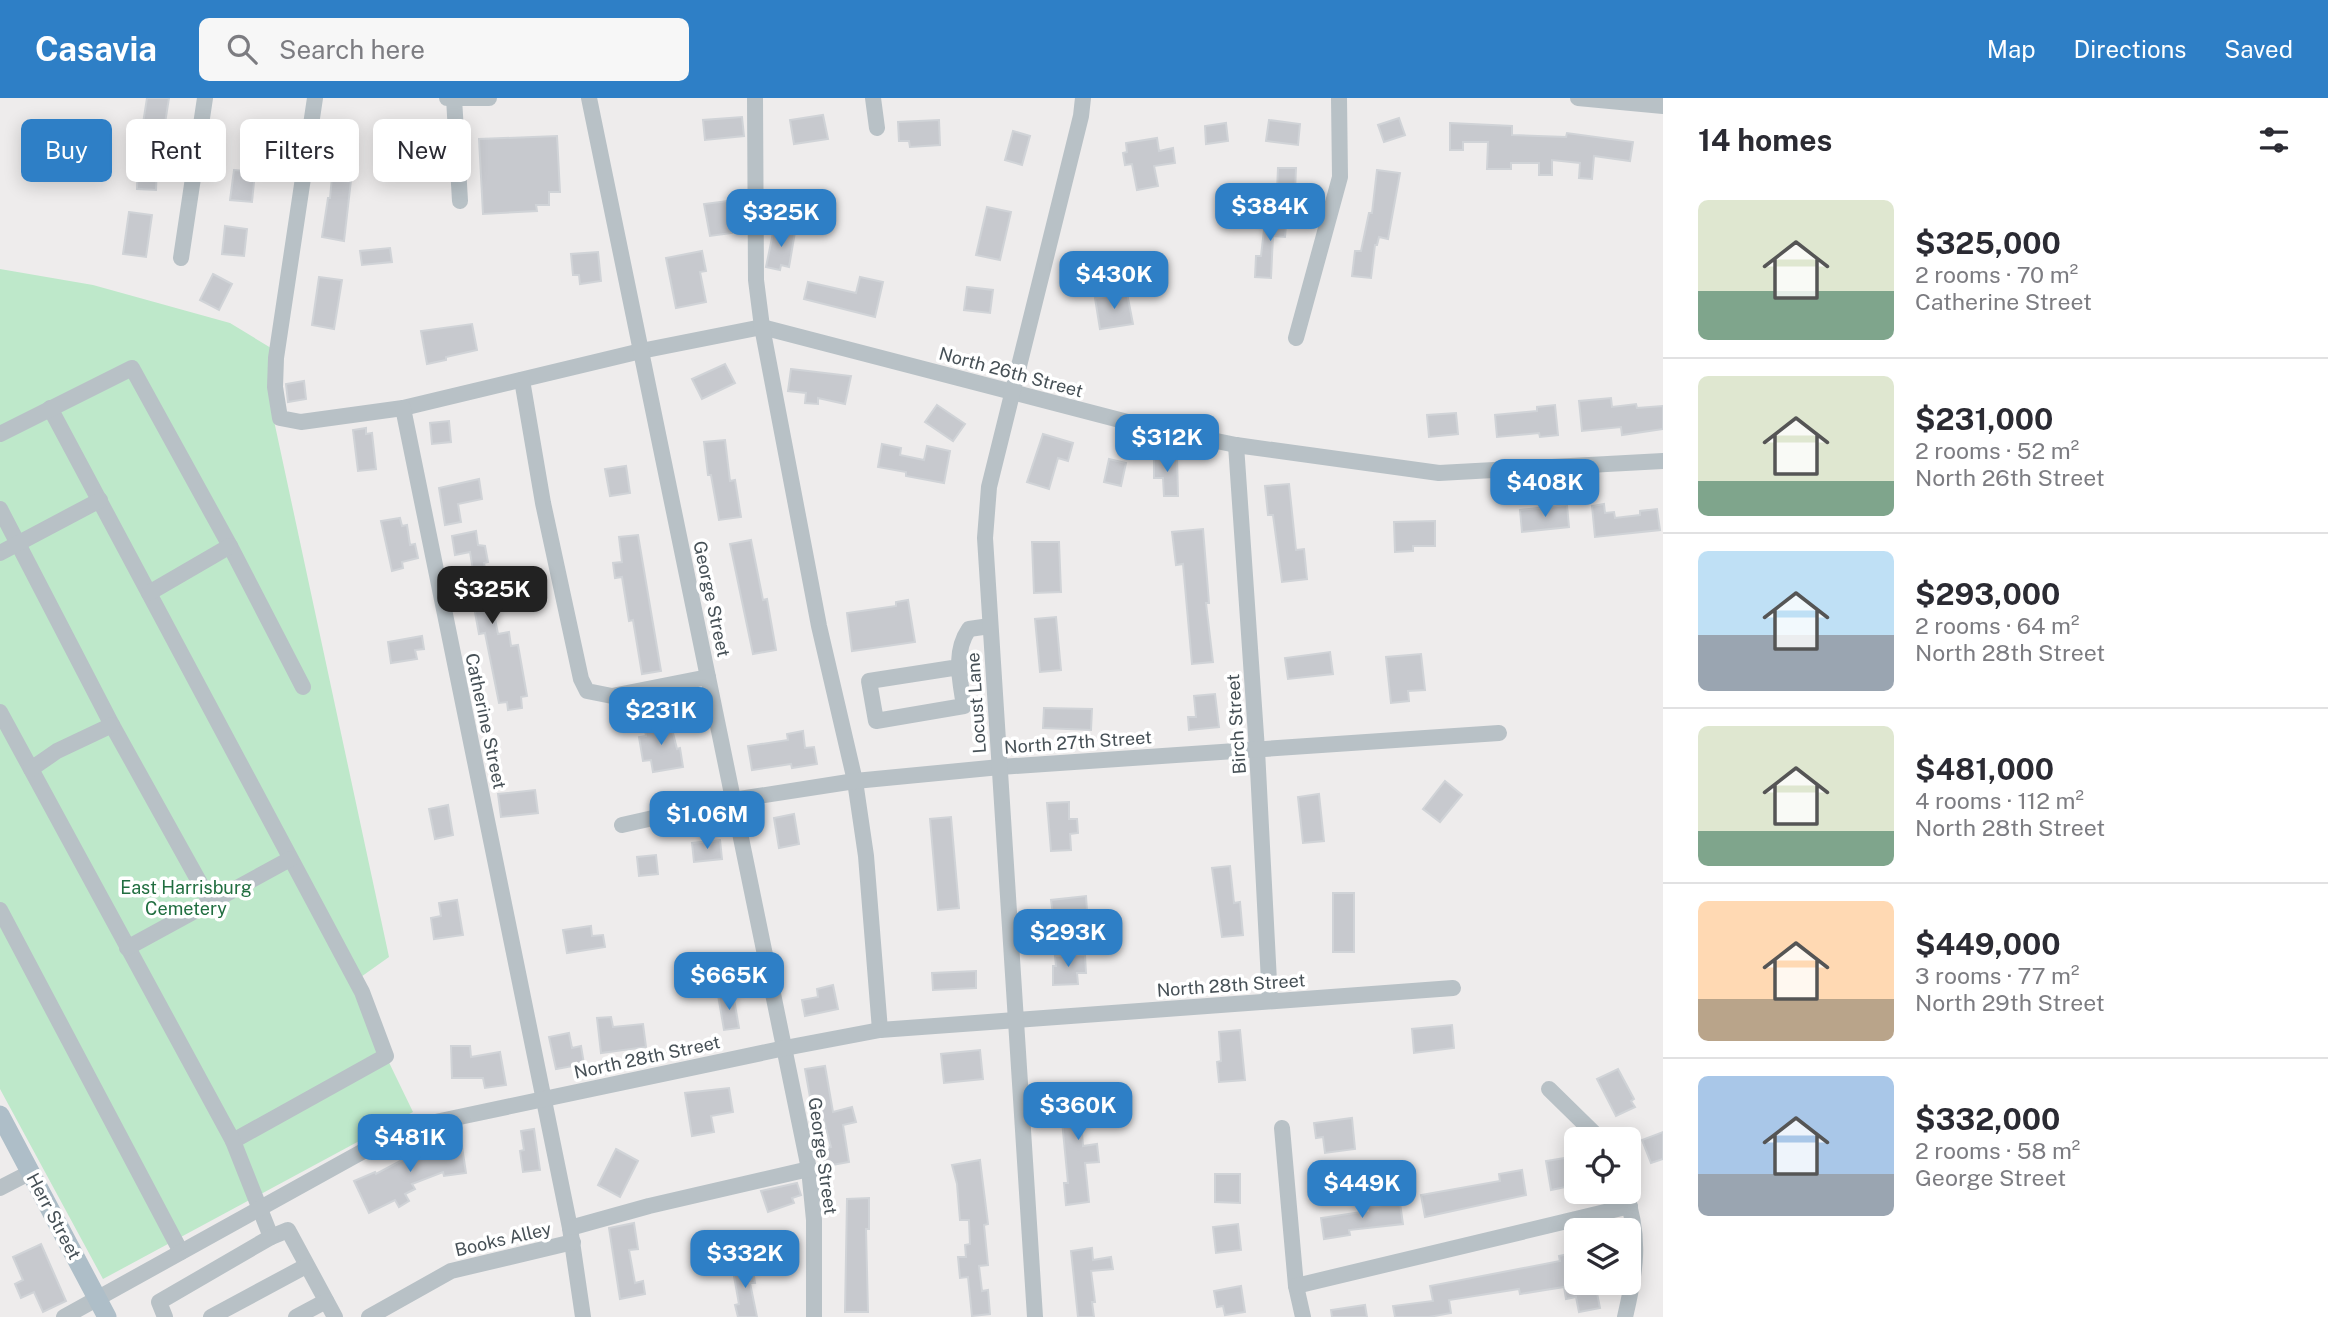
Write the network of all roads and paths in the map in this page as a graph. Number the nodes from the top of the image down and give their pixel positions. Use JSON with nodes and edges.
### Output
{"nodes":[{"id":1,"x":205,"y":98,"type":"edge"},
{"id":2,"x":315,"y":98,"type":"edge"},
{"id":3,"x":447,"y":98,"type":"edge"},
{"id":4,"x":454,"y":98,"type":"edge"},
{"id":5,"x":489,"y":98,"type":"edge"},
{"id":6,"x":590,"y":98,"type":"edge"},
{"id":7,"x":755,"y":98,"type":"edge"},
{"id":8,"x":873,"y":98,"type":"edge"},
{"id":9,"x":1083,"y":98,"type":"edge"},
{"id":10,"x":1339,"y":98,"type":"edge"},
{"id":11,"x":1577,"y":98,"type":"edge"},
{"id":12,"x":1663,"y":106,"type":"edge"},
{"id":13,"x":877,"y":128,"type":"dead end"},
{"id":14,"x":460,"y":201,"type":"dead end"},
{"id":15,"x":181,"y":258,"type":"dead end"},
{"id":16,"x":762,"y":327,"type":"junction"},
{"id":17,"x":1296,"y":338,"type":"dead end"},
{"id":18,"x":641,"y":351,"type":"junction"},
{"id":19,"x":522,"y":380,"type":"junction"},
{"id":20,"x":1014,"y":392,"type":"junction"},
{"id":21,"x":51,"y":408,"type":"junction"},
{"id":22,"x":403,"y":408,"type":"junction"},
{"id":23,"x":0,"y":435,"type":"edge"},
{"id":24,"x":1236,"y":445,"type":"junction"},
{"id":25,"x":1663,"y":461,"type":"edge"},
{"id":26,"x":100,"y":500,"type":"junction"},
{"id":27,"x":0,"y":509,"type":"edge"},
{"id":28,"x":18,"y":543,"type":"junction"},
{"id":29,"x":230,"y":546,"type":"junction"},
{"id":30,"x":0,"y":553,"type":"edge"},
{"id":31,"x":149,"y":593,"type":"junction"},
{"id":32,"x":990,"y":626,"type":"junction"},
{"id":33,"x":958,"y":667,"type":"junction"},
{"id":34,"x":708,"y":677,"type":"junction"},
{"id":35,"x":303,"y":687,"type":"dead end"},
{"id":36,"x":0,"y":712,"type":"edge"},
{"id":37,"x":112,"y":725,"type":"junction"},
{"id":38,"x":1499,"y":733,"type":"dead end"},
{"id":39,"x":1257,"y":750,"type":"junction"},
{"id":40,"x":999,"y":766,"type":"junction"},
{"id":41,"x":30,"y":769,"type":"junction"},
{"id":42,"x":855,"y":781,"type":"junction"},
{"id":43,"x":733,"y":800,"type":"junction"},
{"id":44,"x":622,"y":825,"type":"dead end"},
{"id":45,"x":290,"y":859,"type":"junction"},
{"id":46,"x":212,"y":903,"type":"junction"},
{"id":47,"x":0,"y":910,"type":"edge"},
{"id":48,"x":127,"y":948,"type":"junction"},
{"id":49,"x":1453,"y":988,"type":"dead end"},
{"id":50,"x":1270,"y":1001,"type":"junction"},
{"id":51,"x":1015,"y":1021,"type":"junction"},
{"id":52,"x":880,"y":1030,"type":"junction"},
{"id":53,"x":785,"y":1048,"type":"junction"},
{"id":54,"x":1549,"y":1089,"type":"dead end"},
{"id":55,"x":544,"y":1098,"type":"junction"},
{"id":56,"x":0,"y":1115,"type":"edge"},
{"id":57,"x":1588,"y":1127,"type":"edge"},
{"id":58,"x":1282,"y":1128,"type":"dead end"},
{"id":59,"x":233,"y":1142,"type":"junction"},
{"id":60,"x":809,"y":1169,"type":"junction"},
{"id":61,"x":31,"y":1172,"type":"junction"},
{"id":62,"x":0,"y":1188,"type":"edge"},
{"id":63,"x":1608,"y":1204,"type":"edge"},
{"id":64,"x":1628,"y":1204,"type":"edge"},
{"id":65,"x":260,"y":1207,"type":"junction"},
{"id":66,"x":572,"y":1235,"type":"junction"},
{"id":67,"x":271,"y":1237,"type":"junction"},
{"id":68,"x":181,"y":1252,"type":"junction"},
{"id":69,"x":306,"y":1266,"type":"junction"},
{"id":70,"x":1296,"y":1286,"type":"junction"},
{"id":71,"x":98,"y":1298,"type":"junction"},
{"id":72,"x":326,"y":1300,"type":"junction"},
{"id":73,"x":64,"y":1317,"type":"edge"},
{"id":74,"x":107,"y":1317,"type":"edge"},
{"id":75,"x":164,"y":1317,"type":"edge"},
{"id":76,"x":211,"y":1317,"type":"edge"},
{"id":77,"x":296,"y":1317,"type":"edge"},
{"id":78,"x":335,"y":1317,"type":"edge"},
{"id":79,"x":369,"y":1317,"type":"edge"},
{"id":80,"x":583,"y":1317,"type":"edge"},
{"id":81,"x":814,"y":1317,"type":"edge"},
{"id":82,"x":1035,"y":1317,"type":"edge"},
{"id":83,"x":1303,"y":1317,"type":"edge"},
{"id":84,"x":1625,"y":1317,"type":"edge"}],
"edges":[{"from":1,"to":15,"type":"street"},
{"from":2,"to":22,"type":"street"},
{"from":3,"to":4,"type":"street"},
{"from":4,"to":5,"type":"street"},
{"from":4,"to":14,"type":"street"},
{"from":6,"to":18,"type":"street","name":"George Street"},
{"from":7,"to":16,"type":"street"},
{"from":8,"to":13,"type":"street"},
{"from":9,"to":20,"type":"street","name":"Locust Lane"},
{"from":10,"to":17,"type":"street"},
{"from":11,"to":12,"type":"street"},
{"from":16,"to":18,"type":"street","name":"North 26th Street"},
{"from":16,"to":20,"type":"street","name":"North 26th Street"},
{"from":16,"to":42,"type":"street"},
{"from":18,"to":19,"type":"street","name":"North 26th Street"},
{"from":18,"to":34,"type":"street","name":"George Street"},
{"from":19,"to":22,"type":"street","name":"North 26th Street"},
{"from":19,"to":34,"type":"street"},
{"from":20,"to":24,"type":"street","name":"North 26th Street"},
{"from":20,"to":32,"type":"street","name":"Locust Lane"},
{"from":21,"to":23,"type":"street"},
{"from":21,"to":26,"type":"street"},
{"from":21,"to":29,"type":"street"},
{"from":22,"to":55,"type":"street","name":"Catherine Street"},
{"from":24,"to":25,"type":"street","name":"North 26th Street"},
{"from":24,"to":39,"type":"street","name":"Birch Street"},
{"from":26,"to":28,"type":"street"},
{"from":26,"to":31,"type":"street"},
{"from":27,"to":28,"type":"street"},
{"from":28,"to":30,"type":"street"},
{"from":28,"to":37,"type":"street"},
{"from":29,"to":31,"type":"street"},
{"from":29,"to":35,"type":"street"},
{"from":31,"to":45,"type":"street"},
{"from":32,"to":33,"type":"street"},
{"from":32,"to":40,"type":"street","name":"Locust Lane"},
{"from":33,"to":33,"type":"street"},
{"from":34,"to":43,"type":"street","name":"George Street"},
{"from":36,"to":41,"type":"street"},
{"from":37,"to":41,"type":"street"},
{"from":37,"to":46,"type":"street"},
{"from":38,"to":39,"type":"street","name":"North 27th Street"},
{"from":39,"to":40,"type":"street","name":"North 27th Street"},
{"from":39,"to":50,"type":"street","name":"Birch Street"},
{"from":40,"to":42,"type":"street","name":"North 27th Street"},
{"from":40,"to":51,"type":"street","name":"Locust Lane"},
{"from":41,"to":48,"type":"street"},
{"from":42,"to":43,"type":"street","name":"North 27th Street"},
{"from":42,"to":52,"type":"street"},
{"from":43,"to":44,"type":"street","name":"North 27th Street"},
{"from":43,"to":53,"type":"street","name":"George Street"},
{"from":45,"to":46,"type":"street"},
{"from":45,"to":59,"type":"street"},
{"from":46,"to":48,"type":"street"},
{"from":47,"to":68,"type":"street"},
{"from":48,"to":59,"type":"street"},
{"from":49,"to":50,"type":"street","name":"North 28th Street"},
{"from":50,"to":51,"type":"street","name":"North 28th Street"},
{"from":51,"to":52,"type":"street","name":"North 28th Street"},
{"from":51,"to":82,"type":"street","name":"Locust Lane"},
{"from":52,"to":53,"type":"street","name":"North 28th Street"},
{"from":53,"to":55,"type":"street","name":"North 28th Street"},
{"from":53,"to":60,"type":"street","name":"George Street"},
{"from":54,"to":57,"type":"street"},
{"from":55,"to":65,"type":"street","name":"North 28th Street"},
{"from":55,"to":66,"type":"street","name":"Catherine Street"},
{"from":56,"to":61,"type":"main road","name":"Herr Street"},
{"from":58,"to":70,"type":"street"},
{"from":59,"to":65,"type":"street"},
{"from":60,"to":66,"type":"street","name":"Books Alley"},
{"from":60,"to":81,"type":"street","name":"George Street"},
{"from":61,"to":62,"type":"street"},
{"from":61,"to":71,"type":"main road","name":"Herr Street"},
{"from":63,"to":70,"type":"street"},
{"from":64,"to":84,"type":"street"},
{"from":65,"to":67,"type":"street"},
{"from":65,"to":68,"type":"street","name":"North 28th Street"},
{"from":66,"to":79,"type":"street","name":"Books Alley"},
{"from":66,"to":80,"type":"street","name":"Catherine Street"},
{"from":67,"to":69,"type":"street"},
{"from":67,"to":75,"type":"street"},
{"from":68,"to":71,"type":"street","name":"North 28th Street"},
{"from":69,"to":72,"type":"street"},
{"from":69,"to":76,"type":"street"},
{"from":70,"to":83,"type":"street"},
{"from":71,"to":73,"type":"street","name":"North 28th Street"},
{"from":71,"to":74,"type":"main road","name":"Herr Street"},
{"from":72,"to":77,"type":"street"},
{"from":72,"to":78,"type":"street"}]}
